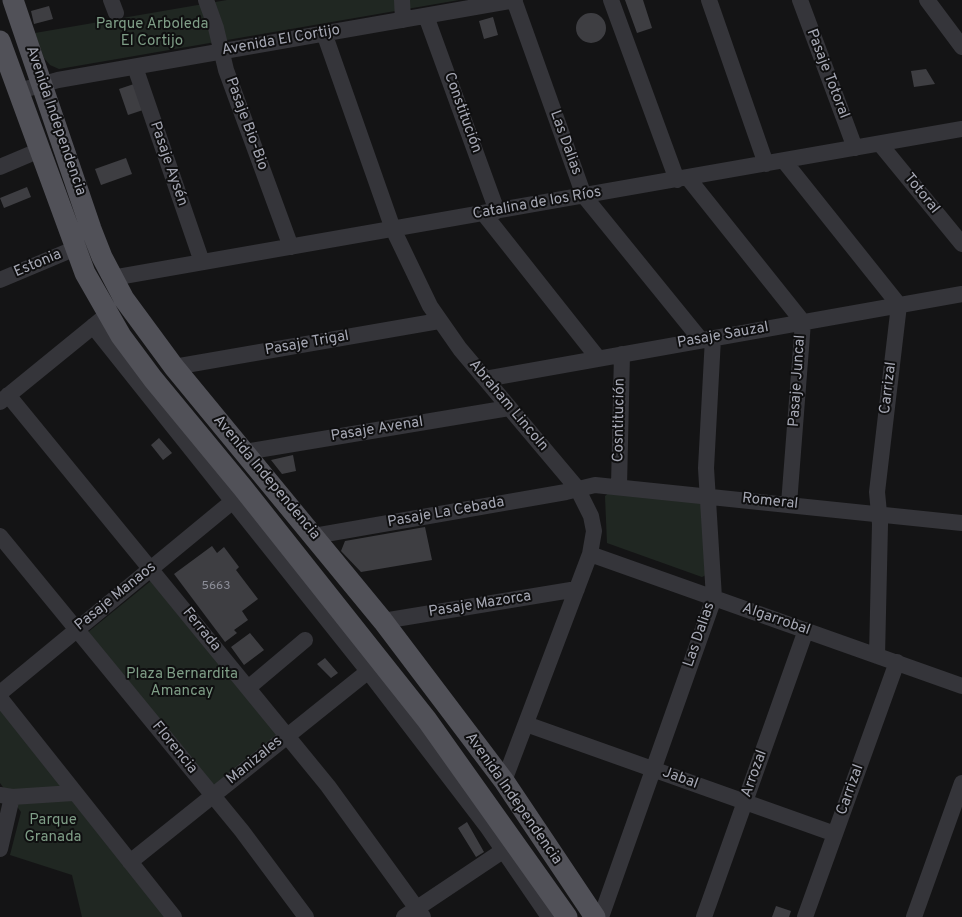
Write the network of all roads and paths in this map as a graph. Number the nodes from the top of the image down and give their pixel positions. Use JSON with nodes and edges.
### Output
{"nodes":[{"id":1,"x":13,"y":0,"type":"edge"},
{"id":2,"x":206,"y":0,"type":"edge"},
{"id":3,"x":402,"y":0,"type":"edge"},
{"id":4,"x":515,"y":0,"type":"edge"},
{"id":5,"x":611,"y":0,"type":"edge"},
{"id":6,"x":709,"y":0,"type":"edge"},
{"id":7,"x":800,"y":0,"type":"edge"},
{"id":8,"x":927,"y":0,"type":"edge"},
{"id":9,"x":442,"y":6,"type":"edge"},
{"id":10,"x":426,"y":16,"type":"junction"},
{"id":11,"x":403,"y":20,"type":"junction"},
{"id":12,"x":324,"y":33,"type":"junction"},
{"id":13,"x":962,"y":47,"type":"edge"},
{"id":14,"x":2,"y":51,"type":"edge"},
{"id":15,"x":222,"y":51,"type":"junction"},
{"id":16,"x":135,"y":67,"type":"junction"},
{"id":17,"x":42,"y":84,"type":"junction"},
{"id":18,"x":18,"y":91,"type":"junction"},
{"id":19,"x":962,"y":129,"type":"edge"},
{"id":20,"x":880,"y":144,"type":"junction"},
{"id":21,"x":855,"y":148,"type":"junction"},
{"id":22,"x":40,"y":150,"type":"junction"},
{"id":23,"x":784,"y":161,"type":"junction"},
{"id":24,"x":766,"y":164,"type":"junction"},
{"id":25,"x":0,"y":167,"type":"edge"},
{"id":26,"x":683,"y":178,"type":"junction"},
{"id":27,"x":584,"y":196,"type":"junction"},
{"id":28,"x":490,"y":212,"type":"junction"},
{"id":29,"x":393,"y":230,"type":"junction"},
{"id":30,"x":962,"y":244,"type":"edge"},
{"id":31,"x":291,"y":247,"type":"junction"},
{"id":32,"x":76,"y":248,"type":"junction"},
{"id":33,"x":202,"y":262,"type":"junction"},
{"id":34,"x":112,"y":278,"type":"junction"},
{"id":35,"x":0,"y":280,"type":"edge"},
{"id":36,"x":962,"y":294,"type":"edge"},
{"id":37,"x":899,"y":305,"type":"junction"},
{"id":38,"x":100,"y":320,"type":"junction"},
{"id":39,"x":439,"y":322,"type":"junction"},
{"id":40,"x":803,"y":322,"type":"junction"},
{"id":41,"x":707,"y":339,"type":"junction"},
{"id":42,"x":622,"y":354,"type":"junction"},
{"id":43,"x":598,"y":358,"type":"junction"},
{"id":44,"x":174,"y":366,"type":"junction"},
{"id":45,"x":485,"y":379,"type":"junction"},
{"id":46,"x":4,"y":399,"type":"edge"},
{"id":47,"x":509,"y":408,"type":"junction"},
{"id":48,"x":245,"y":452,"type":"junction"},
{"id":49,"x":619,"y":486,"type":"junction"},
{"id":50,"x":577,"y":488,"type":"junction"},
{"id":51,"x":707,"y":496,"type":"junction"},
{"id":52,"x":232,"y":501,"type":"junction"},
{"id":53,"x":789,"y":504,"type":"junction"},
{"id":54,"x":878,"y":514,"type":"junction"},
{"id":55,"x":962,"y":523,"type":"edge"},
{"id":56,"x":0,"y":536,"type":"edge"},
{"id":57,"x":314,"y":536,"type":"junction"},
{"id":58,"x":590,"y":554,"type":"junction"},
{"id":59,"x":150,"y":568,"type":"junction"},
{"id":60,"x":577,"y":589,"type":"junction"},
{"id":61,"x":714,"y":598,"type":"junction"},
{"id":62,"x":383,"y":621,"type":"junction"},
{"id":63,"x":76,"y":629,"type":"junction"},
{"id":64,"x":806,"y":630,"type":"junction"},
{"id":65,"x":305,"y":640,"type":"dead end"},
{"id":66,"x":877,"y":656,"type":"junction"},
{"id":67,"x":897,"y":662,"type":"junction"},
{"id":68,"x":375,"y":666,"type":"junction"},
{"id":69,"x":962,"y":679,"type":"edge"},
{"id":70,"x":962,"y":686,"type":"edge"},
{"id":71,"x":248,"y":688,"type":"junction"},
{"id":72,"x":0,"y":692,"type":"edge"},
{"id":73,"x":0,"y":698,"type":"edge"},
{"id":74,"x":526,"y":724,"type":"junction"},
{"id":75,"x":287,"y":736,"type":"junction"},
{"id":76,"x":653,"y":770,"type":"junction"},
{"id":77,"x":504,"y":781,"type":"junction"},
{"id":78,"x":962,"y":784,"type":"edge"},
{"id":79,"x":73,"y":793,"type":"junction"},
{"id":80,"x":6,"y":796,"type":"edge"},
{"id":81,"x":212,"y":796,"type":"junction"},
{"id":82,"x":744,"y":802,"type":"junction"},
{"id":83,"x":835,"y":834,"type":"junction"},
{"id":84,"x":0,"y":849,"type":"edge"},
{"id":85,"x":504,"y":850,"type":"junction"},
{"id":86,"x":130,"y":862,"type":"junction"},
{"id":87,"x":415,"y":914,"type":"edge"},
{"id":88,"x":174,"y":917,"type":"edge"},
{"id":89,"x":306,"y":917,"type":"edge"},
{"id":90,"x":549,"y":917,"type":"edge"},
{"id":91,"x":567,"y":917,"type":"edge"},
{"id":92,"x":595,"y":917,"type":"edge"},
{"id":93,"x":601,"y":917,"type":"edge"},
{"id":94,"x":704,"y":917,"type":"edge"},
{"id":95,"x":805,"y":917,"type":"edge"},
{"id":96,"x":914,"y":917,"type":"edge"}],
"edges":[{"from":1,"to":17,"type":"main road","name":"Avenida Independencia"},
{"from":2,"to":15,"type":"street","name":"Pasaje Bio-Bio"},
{"from":3,"to":11,"type":"street"},
{"from":4,"to":9,"type":"street","name":"Avenida El Cortijo"},
{"from":4,"to":27,"type":"street","name":"Las Dalias"},
{"from":5,"to":26,"type":"street","name":"Pasaje Juncal"},
{"from":6,"to":24,"type":"street"},
{"from":7,"to":21,"type":"street","name":"Pasaje Totoral"},
{"from":8,"to":13,"type":"street"},
{"from":9,"to":10,"type":"street","name":"Avenida El Cortijo"},
{"from":10,"to":11,"type":"street","name":"Avenida El Cortijo"},
{"from":10,"to":28,"type":"street","name":"Constitución"},
{"from":11,"to":12,"type":"street","name":"Avenida El Cortijo"},
{"from":12,"to":15,"type":"street","name":"Avenida El Cortijo"},
{"from":12,"to":29,"type":"street","name":"Abraham Lincoln"},
{"from":14,"to":18,"type":"main road","name":"Avenida Independencia"},
{"from":15,"to":16,"type":"street","name":"Avenida El Cortijo"},
{"from":15,"to":31,"type":"street","name":"Pasaje Bio-Bio"},
{"from":16,"to":17,"type":"street","name":"Avenida El Cortijo"},
{"from":16,"to":33,"type":"street","name":"Pasaje Aysén"},
{"from":17,"to":18,"type":"street","name":"Avenida El Cortijo"},
{"from":17,"to":34,"type":"main road","name":"Avenida Independencia"},
{"from":18,"to":22,"type":"main road","name":"Avenida Independencia"},
{"from":19,"to":20,"type":"street","name":"Catalina de los Ríos"},
{"from":20,"to":21,"type":"street","name":"Catalina de los Ríos"},
{"from":20,"to":30,"type":"street","name":"Totoral"},
{"from":21,"to":23,"type":"street","name":"Catalina de los Ríos"},
{"from":22,"to":25,"type":"street"},
{"from":22,"to":32,"type":"main road","name":"Avenida Independencia"},
{"from":23,"to":24,"type":"street","name":"Catalina de los Ríos"},
{"from":23,"to":37,"type":"street"},
{"from":24,"to":26,"type":"street","name":"Catalina de los Ríos"},
{"from":26,"to":27,"type":"street","name":"Catalina de los Ríos"},
{"from":26,"to":40,"type":"street","name":"Pasaje Juncal"},
{"from":27,"to":28,"type":"street","name":"Catalina de los Ríos"},
{"from":27,"to":41,"type":"street","name":"Las Dalias"},
{"from":28,"to":29,"type":"street","name":"Catalina de los Ríos"},
{"from":28,"to":43,"type":"street","name":"Constitución"},
{"from":29,"to":31,"type":"street","name":"Catalina de los Ríos"},
{"from":29,"to":39,"type":"street","name":"Abraham Lincoln"},
{"from":31,"to":33,"type":"street","name":"Catalina de los Ríos"},
{"from":32,"to":35,"type":"street","name":"Estonia"},
{"from":32,"to":38,"type":"main road","name":"Avenida Independencia"},
{"from":33,"to":34,"type":"street","name":"Catalina de los Ríos"},
{"from":34,"to":44,"type":"main road","name":"Avenida Independencia"},
{"from":36,"to":37,"type":"street","name":"Pasaje Sauzal"},
{"from":37,"to":40,"type":"street","name":"Pasaje Sauzal"},
{"from":37,"to":54,"type":"street","name":"Carrizal"},
{"from":38,"to":46,"type":"street"},
{"from":38,"to":52,"type":"street","name":"Avenida Independencia"},
{"from":38,"to":68,"type":"main road","name":"Avenida Independencia"},
{"from":39,"to":44,"type":"street","name":"Pasaje Trigal"},
{"from":39,"to":45,"type":"street","name":"Abraham Lincoln"},
{"from":40,"to":41,"type":"street","name":"Pasaje Sauzal"},
{"from":40,"to":53,"type":"street","name":"Pasaje Juncal"},
{"from":41,"to":42,"type":"street","name":"Pasaje Sauzal"},
{"from":41,"to":51,"type":"street","name":"Las Dalias"},
{"from":42,"to":43,"type":"street","name":"Pasaje Sauzal"},
{"from":42,"to":49,"type":"street","name":"Cosntitución"},
{"from":43,"to":45,"type":"street","name":"Pasaje Sauzal"},
{"from":44,"to":48,"type":"main road","name":"Avenida Independencia"},
{"from":45,"to":47,"type":"street","name":"Abraham Lincoln"},
{"from":46,"to":59,"type":"street","name":"Ferrada"},
{"from":47,"to":48,"type":"street","name":"Pasaje Avenal"},
{"from":47,"to":50,"type":"street","name":"Abraham Lincoln"},
{"from":48,"to":57,"type":"main road","name":"Avenida Independencia"},
{"from":49,"to":50,"type":"street","name":"Romeral"},
{"from":49,"to":51,"type":"street","name":"Romeral"},
{"from":50,"to":57,"type":"street","name":"Pasaje La Cebada"},
{"from":50,"to":58,"type":"street","name":"Abraham Lincoln"},
{"from":51,"to":53,"type":"street","name":"Romeral"},
{"from":51,"to":61,"type":"street","name":"Las Dalias"},
{"from":52,"to":59,"type":"street","name":"Pasaje Manaos"},
{"from":52,"to":68,"type":"street","name":"Avenida Independencia"},
{"from":53,"to":54,"type":"street","name":"Romeral"},
{"from":54,"to":55,"type":"street","name":"Romeral"},
{"from":54,"to":66,"type":"street","name":"Carrizal"},
{"from":56,"to":63,"type":"street","name":"Florencia"},
{"from":57,"to":62,"type":"main road","name":"Avenida Independencia"},
{"from":58,"to":60,"type":"street","name":"Abraham Lincoln"},
{"from":58,"to":61,"type":"street","name":"Algarrobal"},
{"from":59,"to":63,"type":"street","name":"Pasaje Manaos"},
{"from":59,"to":71,"type":"street","name":"Ferrada"},
{"from":60,"to":62,"type":"street","name":"Pasaje Mazorca"},
{"from":60,"to":74,"type":"street","name":"Abraham Lincoln"},
{"from":61,"to":64,"type":"street","name":"Algarrobal"},
{"from":61,"to":76,"type":"street","name":"Las Dalias"},
{"from":62,"to":77,"type":"main road","name":"Avenida Independencia"},
{"from":63,"to":72,"type":"street","name":"Pasaje Manaos"},
{"from":63,"to":81,"type":"street","name":"Florencia"},
{"from":64,"to":66,"type":"street","name":"Algarrobal"},
{"from":64,"to":82,"type":"street","name":"Arrozal"},
{"from":65,"to":71,"type":"street"},
{"from":66,"to":67,"type":"street","name":"Algarrobal"},
{"from":67,"to":70,"type":"street","name":"Algarrobal"},
{"from":67,"to":83,"type":"street","name":"Carrizal"},
{"from":68,"to":75,"type":"street","name":"Manizales"},
{"from":68,"to":85,"type":"street","name":"Avenida Independencia"},
{"from":68,"to":91,"type":"main road","name":"Avenida Independencia"},
{"from":69,"to":70,"type":"street"},
{"from":71,"to":75,"type":"street","name":"Ferrada"},
{"from":73,"to":79,"type":"street"},
{"from":74,"to":76,"type":"street","name":"Jabal"},
{"from":74,"to":77,"type":"street","name":"Abraham Lincoln"},
{"from":75,"to":81,"type":"street","name":"Manizales"},
{"from":75,"to":87,"type":"street","name":"Ferrada"},
{"from":76,"to":82,"type":"street","name":"Jabal"},
{"from":76,"to":93,"type":"street","name":"Las Dalias"},
{"from":77,"to":92,"type":"main road","name":"Avenida Independencia"},
{"from":78,"to":96,"type":"street"},
{"from":79,"to":80,"type":"street"},
{"from":79,"to":86,"type":"street"},
{"from":80,"to":84,"type":"street"},
{"from":81,"to":86,"type":"street","name":"Manizales"},
{"from":81,"to":89,"type":"street","name":"Florencia"},
{"from":82,"to":83,"type":"street","name":"Jabal"},
{"from":82,"to":94,"type":"street","name":"Arrozal"},
{"from":83,"to":95,"type":"street","name":"Carrizal"},
{"from":85,"to":87,"type":"street"},
{"from":85,"to":90,"type":"street","name":"Avenida Independencia"},
{"from":86,"to":88,"type":"street"}]}
